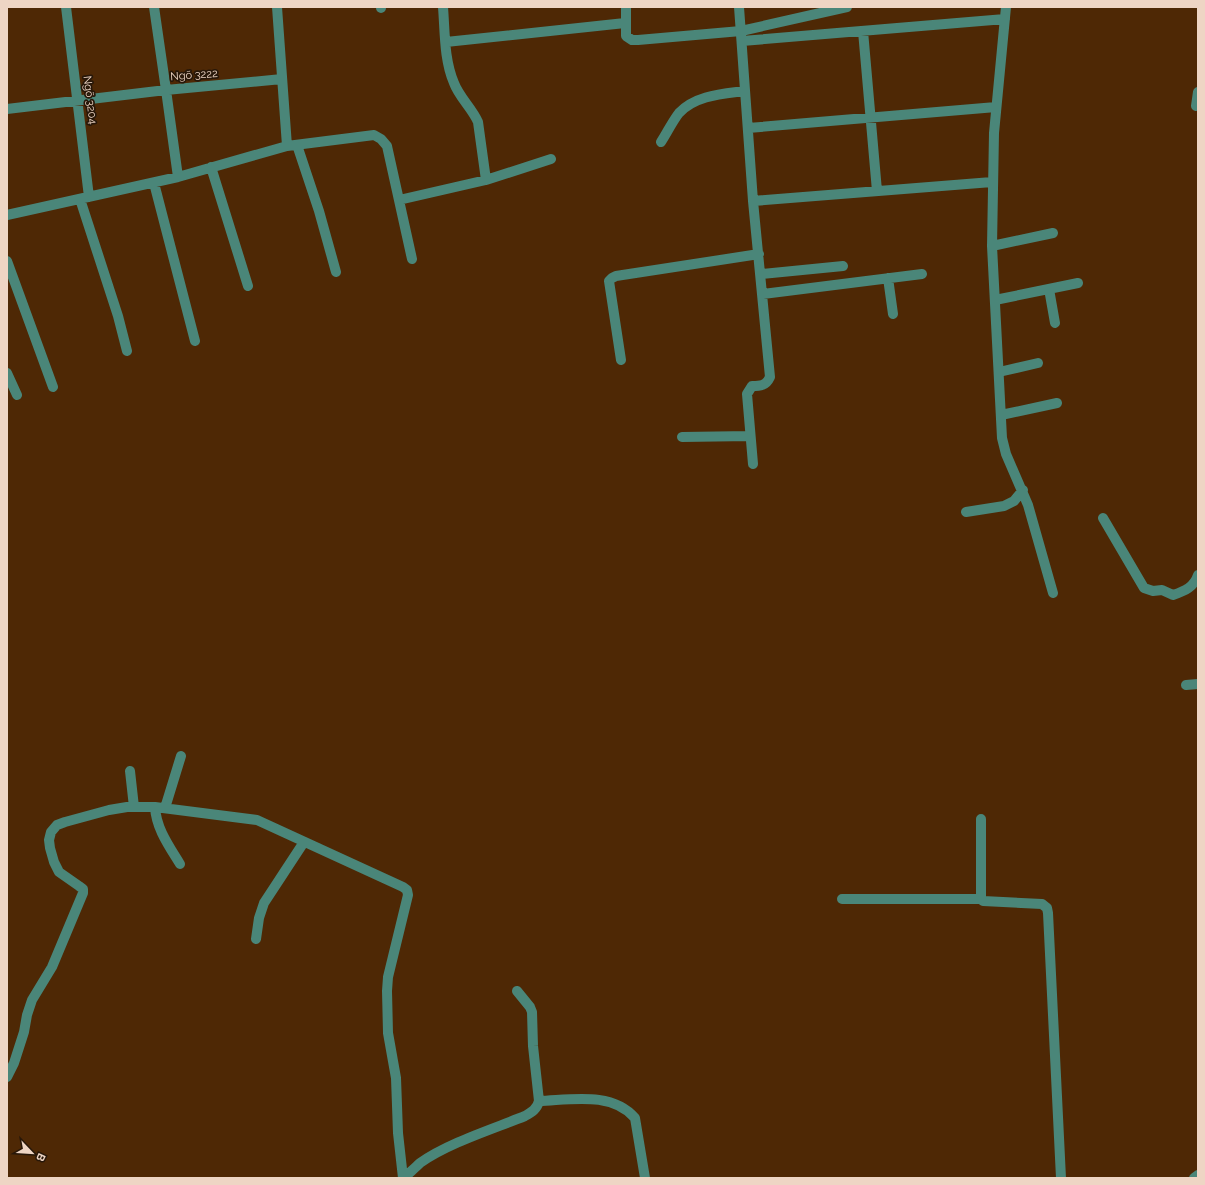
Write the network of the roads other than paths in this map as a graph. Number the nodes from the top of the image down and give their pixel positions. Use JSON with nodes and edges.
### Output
{"nodes":[{"id":1,"x":66,"y":7,"type":"edge"},
{"id":2,"x":154,"y":7,"type":"edge"},
{"id":3,"x":277,"y":7,"type":"edge"},
{"id":4,"x":443,"y":7,"type":"edge"},
{"id":5,"x":626,"y":7,"type":"edge"},
{"id":6,"x":739,"y":7,"type":"edge"},
{"id":7,"x":847,"y":7,"type":"edge"},
{"id":8,"x":1006,"y":7,"type":"edge"},
{"id":9,"x":1005,"y":20,"type":"junction"},
{"id":10,"x":625,"y":23,"type":"junction"},
{"id":11,"x":863,"y":31,"type":"junction"},
{"id":12,"x":742,"y":36,"type":"junction"},
{"id":13,"x":446,"y":42,"type":"junction"},
{"id":14,"x":282,"y":79,"type":"junction"},
{"id":15,"x":166,"y":90,"type":"junction"},
{"id":16,"x":745,"y":90,"type":"junction"},
{"id":17,"x":1198,"y":92,"type":"edge"},
{"id":18,"x":78,"y":100,"type":"junction"},
{"id":19,"x":1196,"y":106,"type":"dead end"},
{"id":20,"x":996,"y":107,"type":"junction"},
{"id":21,"x":7,"y":109,"type":"edge"},
{"id":22,"x":870,"y":117,"type":"junction"},
{"id":23,"x":748,"y":128,"type":"junction"},
{"id":24,"x":661,"y":142,"type":"dead end"},
{"id":25,"x":298,"y":145,"type":"junction"},
{"id":26,"x":287,"y":146,"type":"junction"},
{"id":27,"x":551,"y":159,"type":"dead end"},
{"id":28,"x":211,"y":167,"type":"junction"},
{"id":29,"x":178,"y":177,"type":"junction"},
{"id":30,"x":486,"y":180,"type":"junction"},
{"id":31,"x":992,"y":182,"type":"junction"},
{"id":32,"x":154,"y":183,"type":"junction"},
{"id":33,"x":877,"y":191,"type":"junction"},
{"id":34,"x":85,"y":198,"type":"junction"},
{"id":35,"x":399,"y":200,"type":"junction"},
{"id":36,"x":753,"y":201,"type":"junction"},
{"id":37,"x":7,"y":215,"type":"edge"},
{"id":38,"x":1053,"y":233,"type":"dead end"},
{"id":39,"x":992,"y":246,"type":"junction"},
{"id":40,"x":759,"y":254,"type":"junction"},
{"id":41,"x":412,"y":259,"type":"dead end"},
{"id":42,"x":7,"y":261,"type":"edge"},
{"id":43,"x":843,"y":266,"type":"dead end"},
{"id":44,"x":336,"y":272,"type":"dead end"},
{"id":45,"x":761,"y":274,"type":"junction"},
{"id":46,"x":922,"y":274,"type":"dead end"},
{"id":47,"x":888,"y":278,"type":"junction"},
{"id":48,"x":1078,"y":283,"type":"dead end"},
{"id":49,"x":248,"y":286,"type":"dead end"},
{"id":50,"x":1049,"y":289,"type":"junction"},
{"id":51,"x":763,"y":294,"type":"junction"},
{"id":52,"x":995,"y":300,"type":"junction"},
{"id":53,"x":893,"y":314,"type":"dead end"},
{"id":54,"x":1055,"y":323,"type":"dead end"},
{"id":55,"x":195,"y":341,"type":"dead end"},
{"id":56,"x":128,"y":351,"type":"dead end"},
{"id":57,"x":622,"y":360,"type":"dead end"},
{"id":58,"x":1038,"y":363,"type":"dead end"},
{"id":59,"x":999,"y":372,"type":"junction"},
{"id":60,"x":7,"y":373,"type":"edge"},
{"id":61,"x":53,"y":387,"type":"dead end"},
{"id":62,"x":17,"y":395,"type":"dead end"},
{"id":63,"x":1057,"y":403,"type":"dead end"},
{"id":64,"x":1001,"y":415,"type":"junction"},
{"id":65,"x":750,"y":436,"type":"junction"},
{"id":66,"x":682,"y":437,"type":"dead end"},
{"id":67,"x":753,"y":464,"type":"dead end"},
{"id":68,"x":1023,"y":490,"type":"junction"},
{"id":69,"x":966,"y":512,"type":"dead end"},
{"id":70,"x":1102,"y":518,"type":"dead end"},
{"id":71,"x":1198,"y":575,"type":"edge"},
{"id":72,"x":1053,"y":593,"type":"dead end"},
{"id":73,"x":1198,"y":684,"type":"edge"},
{"id":74,"x":1186,"y":685,"type":"dead end"},
{"id":75,"x":181,"y":756,"type":"dead end"},
{"id":76,"x":130,"y":771,"type":"dead end"},
{"id":77,"x":134,"y":807,"type":"junction"},
{"id":78,"x":155,"y":807,"type":"junction"},
{"id":79,"x":165,"y":808,"type":"junction"},
{"id":80,"x":981,"y":819,"type":"dead end"},
{"id":81,"x":304,"y":842,"type":"junction"},
{"id":82,"x":180,"y":864,"type":"dead end"},
{"id":83,"x":842,"y":899,"type":"dead end"},
{"id":84,"x":981,"y":899,"type":"junction"},
{"id":85,"x":256,"y":939,"type":"dead end"},
{"id":86,"x":517,"y":991,"type":"dead end"},
{"id":87,"x":7,"y":1077,"type":"edge"},
{"id":88,"x":539,"y":1101,"type":"junction"},
{"id":89,"x":1198,"y":1175,"type":"edge"},
{"id":90,"x":404,"y":1178,"type":"edge"},
{"id":91,"x":645,"y":1178,"type":"edge"},
{"id":92,"x":1061,"y":1178,"type":"edge"},
{"id":93,"x":1194,"y":1178,"type":"edge"}],
"edges":[{"from":1,"to":18,"type":"street","name":"Ngõ 3204"},
{"from":2,"to":15,"type":"street","name":"Ngõ 3222"},
{"from":3,"to":14,"type":"street"},
{"from":4,"to":13,"type":"street"},
{"from":5,"to":10,"type":"street"},
{"from":6,"to":12,"type":"street"},
{"from":7,"to":12,"type":"street"},
{"from":8,"to":9,"type":"street"},
{"from":9,"to":11,"type":"street"},
{"from":9,"to":20,"type":"street"},
{"from":10,"to":12,"type":"street"},
{"from":10,"to":13,"type":"street"},
{"from":11,"to":12,"type":"street"},
{"from":11,"to":22,"type":"street"},
{"from":12,"to":16,"type":"street"},
{"from":13,"to":30,"type":"street"},
{"from":14,"to":15,"type":"street","name":"Ngõ 3222"},
{"from":14,"to":26,"type":"street"},
{"from":15,"to":18,"type":"street"},
{"from":15,"to":29,"type":"street"},
{"from":16,"to":23,"type":"street"},
{"from":16,"to":24,"type":"street"},
{"from":17,"to":19,"type":"street"},
{"from":18,"to":21,"type":"street"},
{"from":18,"to":34,"type":"street","name":"Ngõ 3204"},
{"from":20,"to":22,"type":"street"},
{"from":20,"to":31,"type":"street"},
{"from":22,"to":23,"type":"street"},
{"from":22,"to":33,"type":"street"},
{"from":23,"to":36,"type":"street"},
{"from":25,"to":26,"type":"street"},
{"from":25,"to":35,"type":"street"},
{"from":25,"to":44,"type":"street"},
{"from":26,"to":28,"type":"street"},
{"from":27,"to":30,"type":"street"},
{"from":28,"to":29,"type":"street"},
{"from":28,"to":49,"type":"street"},
{"from":29,"to":32,"type":"street"},
{"from":30,"to":35,"type":"street"},
{"from":31,"to":33,"type":"street"},
{"from":31,"to":39,"type":"street"},
{"from":32,"to":34,"type":"street"},
{"from":32,"to":55,"type":"street"},
{"from":33,"to":36,"type":"street"},
{"from":34,"to":37,"type":"street"},
{"from":34,"to":56,"type":"street","name":"Ngõ 3204"},
{"from":35,"to":41,"type":"street"},
{"from":36,"to":40,"type":"street"},
{"from":38,"to":39,"type":"street"},
{"from":39,"to":52,"type":"street"},
{"from":40,"to":45,"type":"street"},
{"from":40,"to":57,"type":"street"},
{"from":42,"to":61,"type":"street"},
{"from":43,"to":45,"type":"street"},
{"from":45,"to":51,"type":"street"},
{"from":46,"to":47,"type":"street"},
{"from":47,"to":51,"type":"street"},
{"from":47,"to":53,"type":"street"},
{"from":48,"to":50,"type":"street"},
{"from":50,"to":52,"type":"street"},
{"from":50,"to":54,"type":"street"},
{"from":51,"to":65,"type":"street"},
{"from":52,"to":59,"type":"street"},
{"from":58,"to":59,"type":"street"},
{"from":59,"to":64,"type":"street"},
{"from":60,"to":62,"type":"street"},
{"from":63,"to":64,"type":"street"},
{"from":64,"to":68,"type":"street"},
{"from":65,"to":66,"type":"street"},
{"from":65,"to":67,"type":"street"},
{"from":68,"to":69,"type":"street"},
{"from":68,"to":72,"type":"street"},
{"from":70,"to":71,"type":"street"},
{"from":73,"to":74,"type":"street"},
{"from":75,"to":79,"type":"street"},
{"from":76,"to":77,"type":"street"},
{"from":77,"to":78,"type":"street"},
{"from":77,"to":87,"type":"street"},
{"from":78,"to":79,"type":"street"},
{"from":78,"to":82,"type":"street"},
{"from":79,"to":81,"type":"street"},
{"from":80,"to":84,"type":"street"},
{"from":81,"to":85,"type":"street"},
{"from":81,"to":90,"type":"street"},
{"from":83,"to":84,"type":"street"},
{"from":84,"to":92,"type":"street"},
{"from":86,"to":88,"type":"street"},
{"from":88,"to":90,"type":"street"},
{"from":88,"to":91,"type":"street"},
{"from":89,"to":93,"type":"street"}]}
